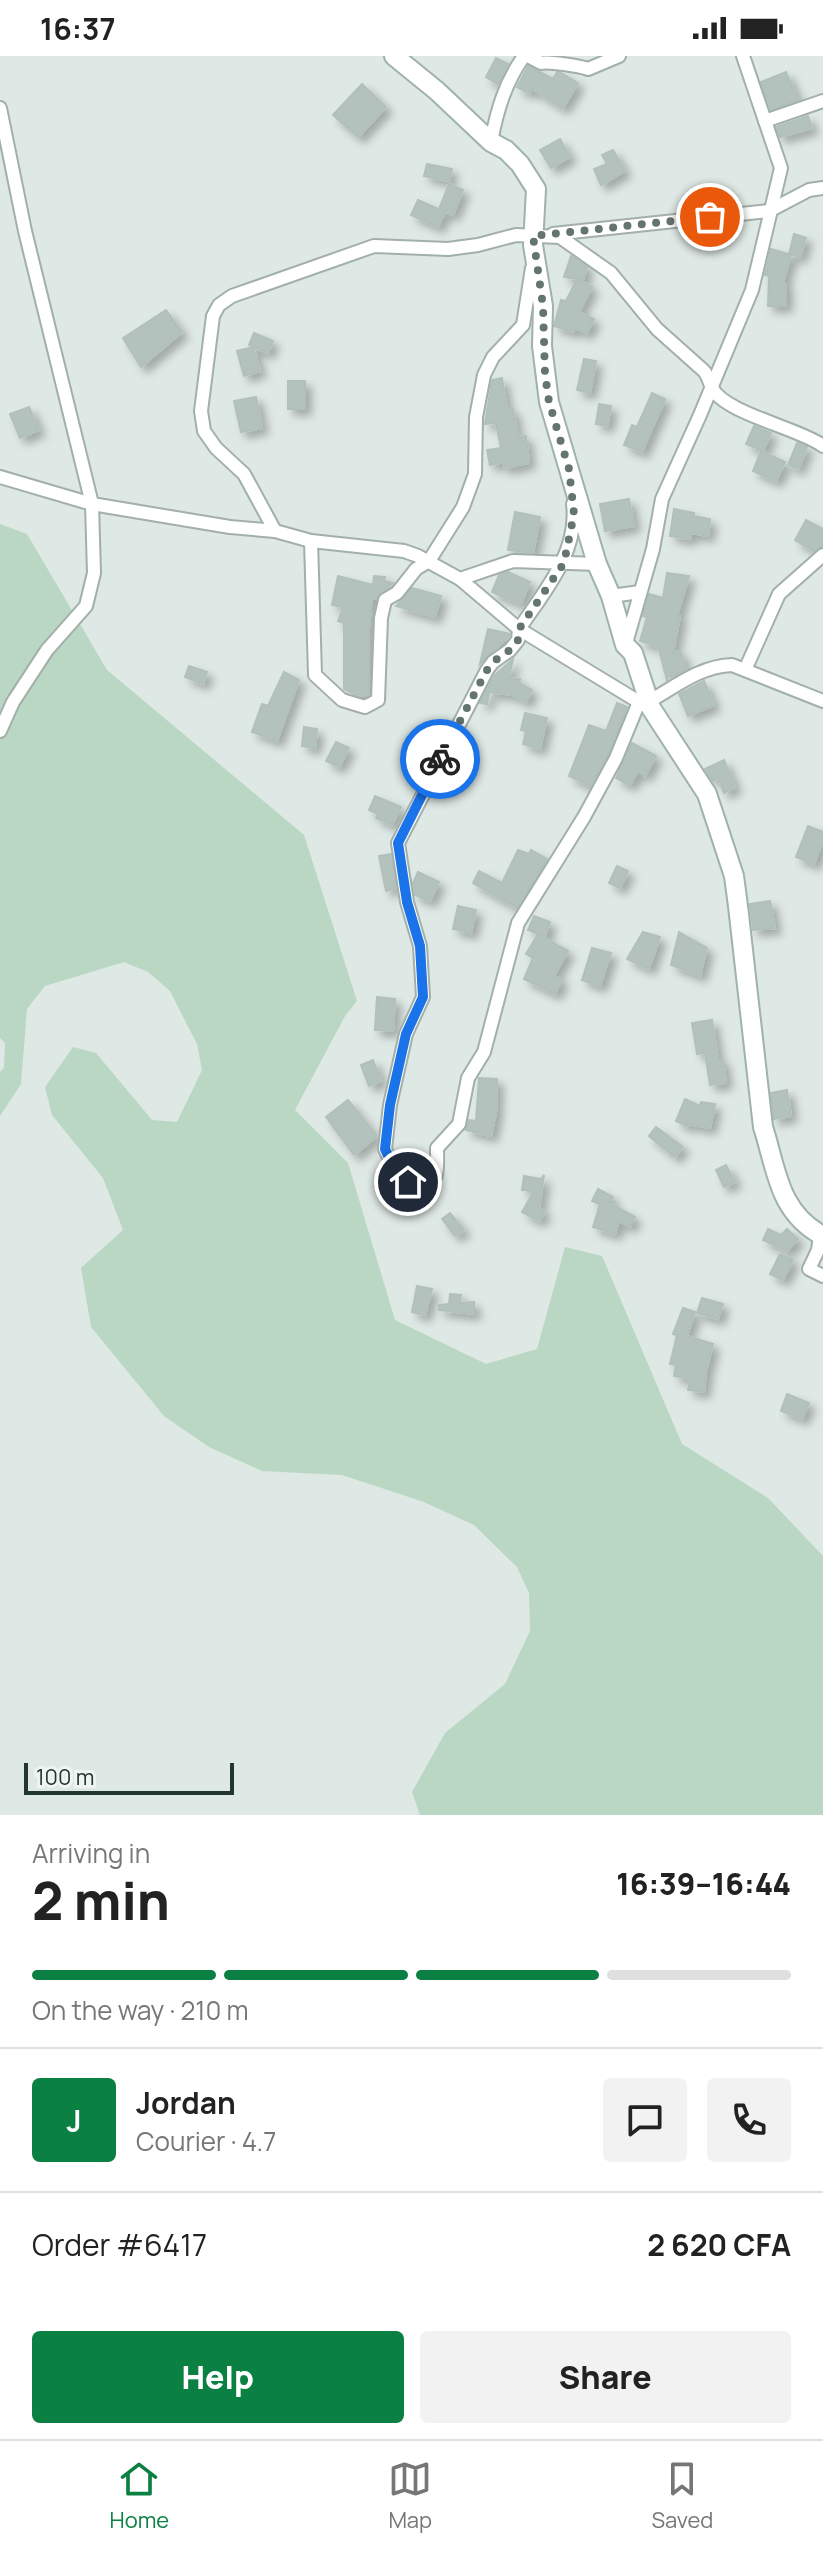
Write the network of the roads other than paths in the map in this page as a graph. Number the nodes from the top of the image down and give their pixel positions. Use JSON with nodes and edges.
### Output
{"nodes":[{"id":1,"x":394,"y":56,"type":"edge"},
{"id":2,"x":526,"y":56,"type":"edge"},
{"id":3,"x":619,"y":56,"type":"edge"},
{"id":4,"x":743,"y":56,"type":"edge"},
{"id":5,"x":823,"y":101,"type":"edge"},
{"id":6,"x":0,"y":108,"type":"edge"},
{"id":7,"x":765,"y":121,"type":"junction"},
{"id":8,"x":491,"y":142,"type":"junction"},
{"id":9,"x":823,"y":188,"type":"edge"},
{"id":10,"x":769,"y":211,"type":"junction"},
{"id":11,"x":533,"y":241,"type":"junction"},
{"id":12,"x":712,"y":388,"type":"junction"},
{"id":13,"x":823,"y":446,"type":"edge"},
{"id":14,"x":569,"y":469,"type":"junction"},
{"id":15,"x":0,"y":477,"type":"edge"},
{"id":16,"x":92,"y":504,"type":"junction"},
{"id":17,"x":275,"y":531,"type":"junction"},
{"id":18,"x":311,"y":541,"type":"junction"},
{"id":19,"x":823,"y":555,"type":"edge"},
{"id":20,"x":429,"y":561,"type":"junction"},
{"id":21,"x":564,"y":563,"type":"junction"},
{"id":22,"x":597,"y":564,"type":"junction"},
{"id":23,"x":460,"y":579,"type":"junction"},
{"id":24,"x":640,"y":592,"type":"junction"},
{"id":25,"x":611,"y":596,"type":"junction"},
{"id":26,"x":519,"y":629,"type":"junction"},
{"id":27,"x":625,"y":645,"type":"junction"},
{"id":28,"x":745,"y":670,"type":"junction"},
{"id":29,"x":823,"y":701,"type":"edge"},
{"id":30,"x":646,"y":704,"type":"junction"},
{"id":31,"x":0,"y":731,"type":"edge"},
{"id":32,"x":822,"y":1236,"type":"edge"},
{"id":33,"x":823,"y":1276,"type":"edge"}],
"edges":[{"from":1,"to":8,"type":"main road"},
{"from":2,"to":3,"type":"street"},
{"from":2,"to":8,"type":"street"},
{"from":4,"to":7,"type":"street"},
{"from":5,"to":7,"type":"street"},
{"from":6,"to":16,"type":"street"},
{"from":7,"to":10,"type":"street"},
{"from":8,"to":11,"type":"main road"},
{"from":9,"to":10,"type":"street"},
{"from":10,"to":11,"type":"street"},
{"from":10,"to":12,"type":"street"},
{"from":11,"to":12,"type":"street"},
{"from":11,"to":14,"type":"main road"},
{"from":11,"to":17,"type":"street"},
{"from":11,"to":20,"type":"street"},
{"from":12,"to":13,"type":"street"},
{"from":12,"to":24,"type":"street"},
{"from":14,"to":21,"type":"street"},
{"from":14,"to":22,"type":"main road"},
{"from":15,"to":16,"type":"street"},
{"from":16,"to":17,"type":"street"},
{"from":16,"to":31,"type":"street"},
{"from":17,"to":18,"type":"street"},
{"from":18,"to":20,"type":"street"},
{"from":18,"to":20,"type":"street"},
{"from":19,"to":28,"type":"street"},
{"from":20,"to":23,"type":"street"},
{"from":21,"to":22,"type":"street"},
{"from":21,"to":23,"type":"street"},
{"from":21,"to":26,"type":"street"},
{"from":22,"to":25,"type":"main road"},
{"from":23,"to":26,"type":"street"},
{"from":24,"to":25,"type":"street"},
{"from":24,"to":27,"type":"street"},
{"from":25,"to":27,"type":"main road"},
{"from":26,"to":30,"type":"street"},
{"from":26,"to":30,"type":"street"},
{"from":27,"to":30,"type":"main road"},
{"from":28,"to":29,"type":"street"},
{"from":28,"to":30,"type":"street"},
{"from":30,"to":32,"type":"main road"},
{"from":32,"to":33,"type":"street"}]}
